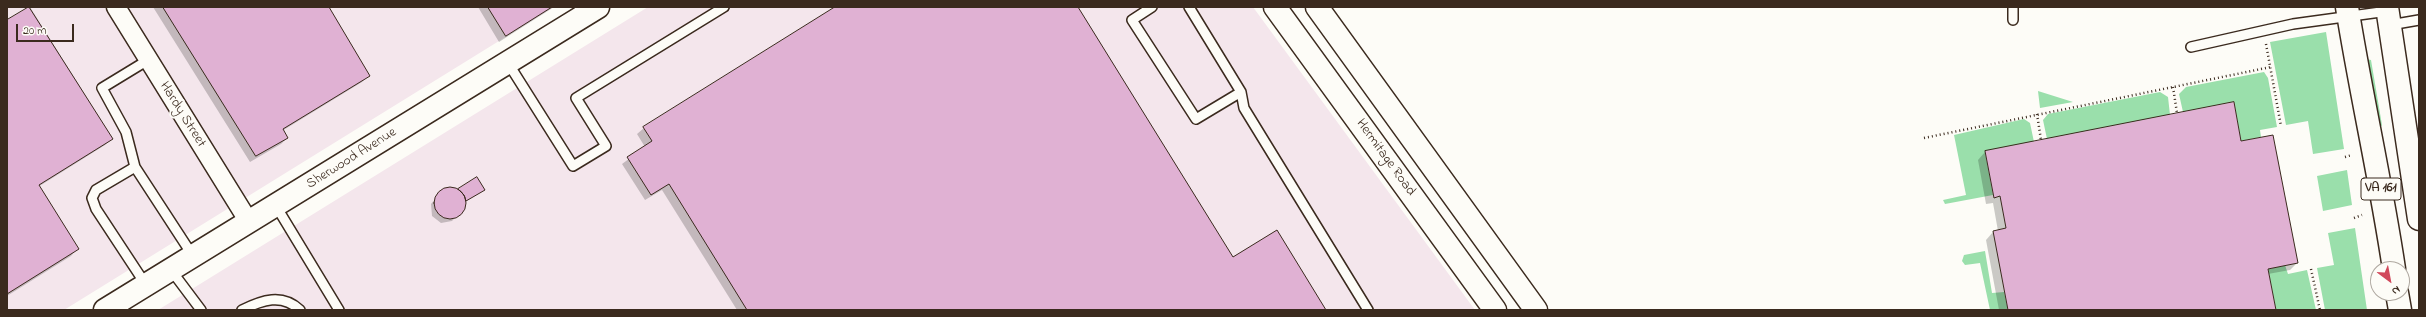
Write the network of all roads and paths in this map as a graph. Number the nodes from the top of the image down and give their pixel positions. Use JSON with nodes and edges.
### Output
{"nodes":[{"id":1,"x":116,"y":7,"type":"edge"},
{"id":2,"x":598,"y":7,"type":"edge"},
{"id":3,"x":724,"y":7,"type":"edge"},
{"id":4,"x":1152,"y":7,"type":"edge"},
{"id":5,"x":1189,"y":7,"type":"edge"},
{"id":6,"x":1275,"y":7,"type":"edge"},
{"id":7,"x":1317,"y":7,"type":"edge"},
{"id":8,"x":2013,"y":7,"type":"edge"},
{"id":9,"x":2348,"y":11,"type":"edge"},
{"id":10,"x":2388,"y":14,"type":"edge"},
{"id":11,"x":2013,"y":20,"type":"dead end"},
{"id":12,"x":2419,"y":20,"type":"edge"},
{"id":13,"x":2264,"y":30,"type":"junction"},
{"id":14,"x":2191,"y":47,"type":"dead end"},
{"id":15,"x":148,"y":60,"type":"junction"},
{"id":16,"x":508,"y":62,"type":"junction"},
{"id":17,"x":2271,"y":67,"type":"junction"},
{"id":18,"x":2173,"y":87,"type":"junction"},
{"id":19,"x":1241,"y":92,"type":"junction"},
{"id":20,"x":2177,"y":113,"type":"dead end"},
{"id":21,"x":2037,"y":114,"type":"junction"},
{"id":22,"x":2281,"y":126,"type":"dead end"},
{"id":23,"x":1924,"y":138,"type":"dead end"},
{"id":24,"x":2041,"y":140,"type":"dead end"},
{"id":25,"x":2352,"y":154,"type":"dead end"},
{"id":26,"x":2345,"y":157,"type":"dead end"},
{"id":27,"x":135,"y":167,"type":"junction"},
{"id":28,"x":276,"y":206,"type":"junction"},
{"id":29,"x":2362,"y":215,"type":"dead end"},
{"id":30,"x":2354,"y":218,"type":"dead end"},
{"id":31,"x":2419,"y":219,"type":"edge"},
{"id":32,"x":249,"y":222,"type":"junction"},
{"id":33,"x":194,"y":256,"type":"junction"},
{"id":34,"x":2393,"y":261,"type":"edge"},
{"id":35,"x":2311,"y":269,"type":"dead end"},
{"id":36,"x":171,"y":270,"type":"junction"},
{"id":37,"x":146,"y":285,"type":"junction"},
{"id":38,"x":105,"y":310,"type":"edge"},
{"id":39,"x":201,"y":310,"type":"edge"},
{"id":40,"x":242,"y":310,"type":"edge"},
{"id":41,"x":300,"y":310,"type":"edge"},
{"id":42,"x":339,"y":310,"type":"edge"},
{"id":43,"x":1368,"y":310,"type":"edge"},
{"id":44,"x":1495,"y":310,"type":"edge"},
{"id":45,"x":1536,"y":310,"type":"edge"},
{"id":46,"x":2320,"y":310,"type":"edge"}],
"edges":[{"from":1,"to":15,"type":"street","name":"Hardy Street"},
{"from":2,"to":16,"type":"street","name":"Sherwood Avenue"},
{"from":3,"to":16,"type":"lane"},
{"from":4,"to":19,"type":"lane"},
{"from":5,"to":19,"type":"lane"},
{"from":6,"to":44,"type":"street","name":"Hermitage Road"},
{"from":7,"to":45,"type":"street"},
{"from":8,"to":11,"type":"lane"},
{"from":9,"to":10,"type":"lane"},
{"from":9,"to":13,"type":"lane"},
{"from":9,"to":34,"type":"street","number":"VA 161"},
{"from":10,"to":12,"type":"lane"},
{"from":10,"to":31,"type":"street","number":"VA 161"},
{"from":13,"to":14,"type":"lane"},
{"from":13,"to":17,"type":"path"},
{"from":15,"to":27,"type":"lane"},
{"from":15,"to":32,"type":"street","name":"Hardy Street"},
{"from":16,"to":28,"type":"street","name":"Sherwood Avenue"},
{"from":17,"to":18,"type":"path"},
{"from":17,"to":22,"type":"path"},
{"from":18,"to":20,"type":"path"},
{"from":18,"to":21,"type":"path"},
{"from":19,"to":43,"type":"lane"},
{"from":21,"to":23,"type":"path"},
{"from":21,"to":24,"type":"path"},
{"from":25,"to":26,"type":"path"},
{"from":27,"to":33,"type":"lane"},
{"from":27,"to":37,"type":"lane"},
{"from":28,"to":32,"type":"street","name":"Sherwood Avenue"},
{"from":28,"to":42,"type":"lane"},
{"from":29,"to":30,"type":"path"},
{"from":32,"to":33,"type":"street","name":"Sherwood Avenue"},
{"from":33,"to":36,"type":"street","name":"Sherwood Avenue"},
{"from":35,"to":46,"type":"path"},
{"from":36,"to":37,"type":"street","name":"Sherwood Avenue"},
{"from":36,"to":39,"type":"lane"},
{"from":37,"to":38,"type":"street","name":"Sherwood Avenue"},
{"from":40,"to":41,"type":"lane"}]}
